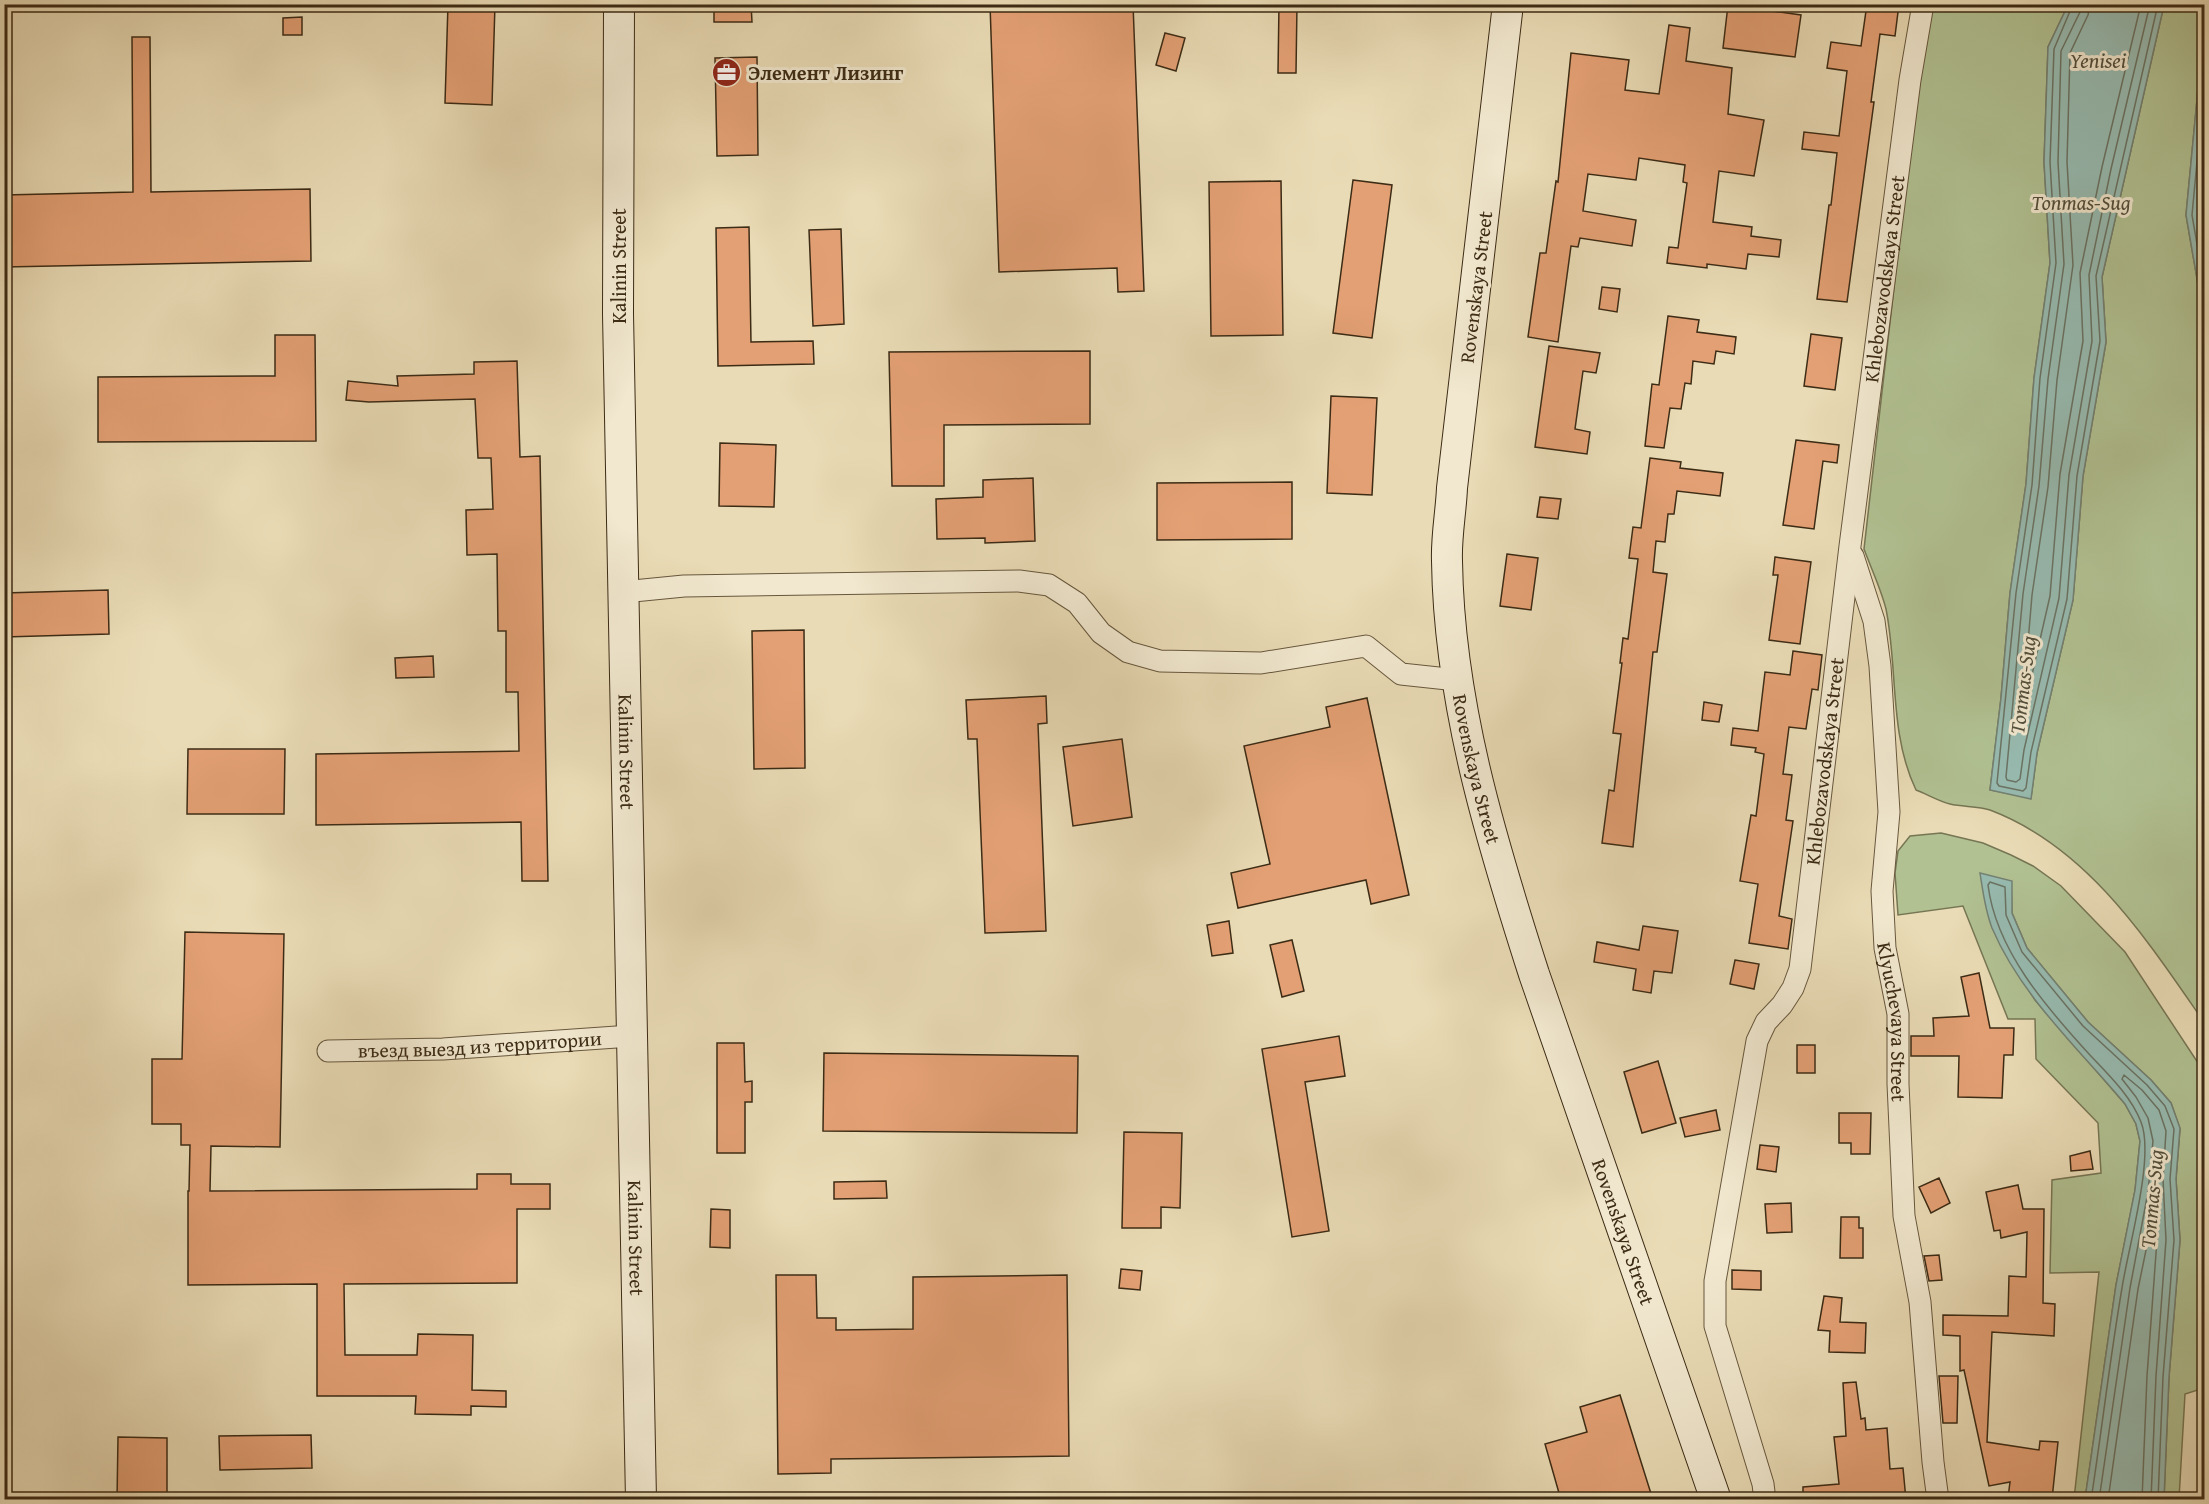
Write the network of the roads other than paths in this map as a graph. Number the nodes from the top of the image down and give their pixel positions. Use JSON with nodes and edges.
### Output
{"nodes":[{"id":1,"x":619,"y":4,"type":"edge"},
{"id":2,"x":1508,"y":4,"type":"edge"},
{"id":3,"x":1923,"y":4,"type":"edge"},
{"id":4,"x":1850,"y":546,"type":"junction"},
{"id":5,"x":623,"y":592,"type":"junction"},
{"id":6,"x":1457,"y":680,"type":"junction"},
{"id":7,"x":632,"y":1036,"type":"junction"},
{"id":8,"x":328,"y":1051,"type":"dead end"},
{"id":9,"x":641,"y":1500,"type":"edge"},
{"id":10,"x":1716,"y":1500,"type":"edge"},
{"id":11,"x":1765,"y":1500,"type":"edge"},
{"id":12,"x":1938,"y":1500,"type":"edge"}],
"edges":[{"from":1,"to":5,"type":"main road","name":"Kalinin Street"},
{"from":2,"to":6,"type":"main road","name":"Rovenskaya Street"},
{"from":3,"to":4,"type":"street","name":"Khlebozavodskaya Street"},
{"from":4,"to":11,"type":"street","name":"Khlebozavodskaya Street"},
{"from":4,"to":12,"type":"street","name":"Klyuchevaya Street"},
{"from":5,"to":6,"type":"street"},
{"from":5,"to":7,"type":"main road","name":"Kalinin Street"},
{"from":6,"to":10,"type":"main road","name":"Rovenskaya Street"},
{"from":7,"to":8,"type":"street","name":"въезд выезд из территории"},
{"from":7,"to":9,"type":"main road","name":"Kalinin Street"}]}
